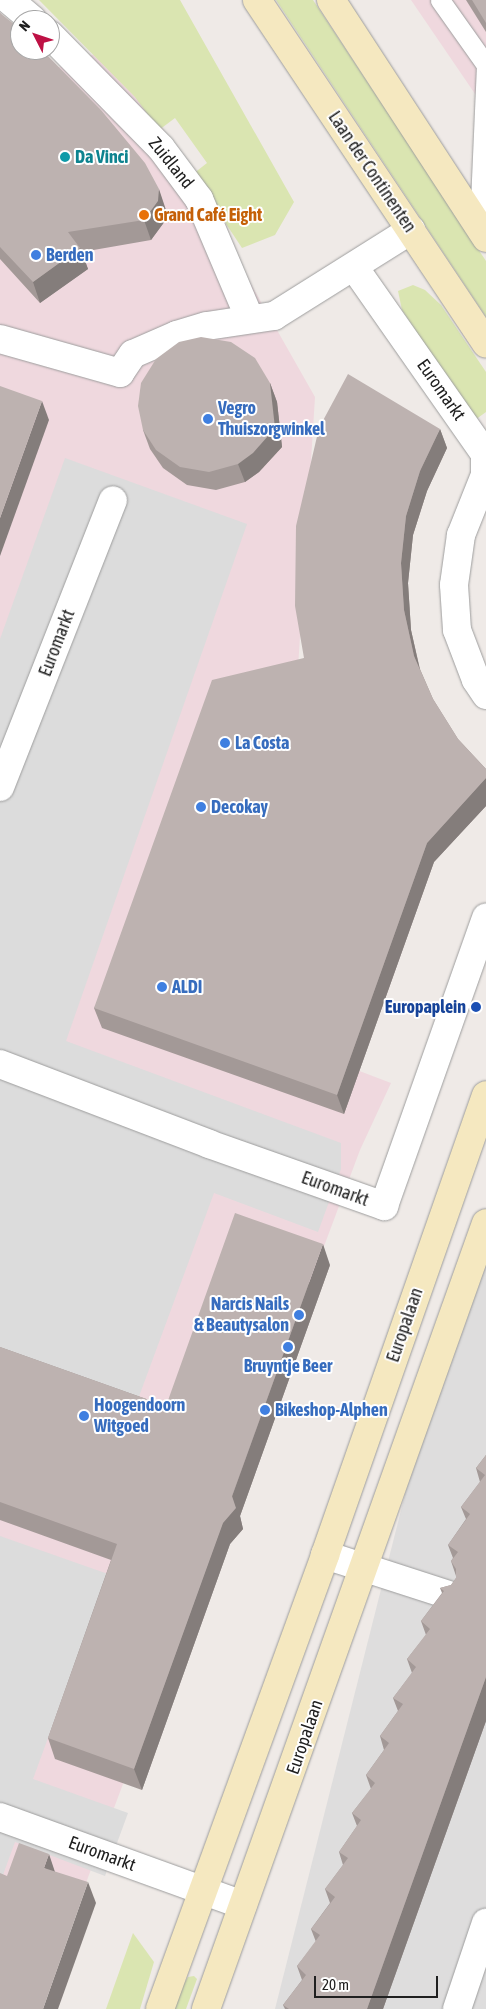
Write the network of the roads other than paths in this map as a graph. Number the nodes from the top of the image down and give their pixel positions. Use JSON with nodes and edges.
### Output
{"nodes":[{"id":1,"x":9,"y":0,"type":"edge"},
{"id":2,"x":257,"y":0,"type":"edge"},
{"id":3,"x":331,"y":0,"type":"edge"},
{"id":4,"x":440,"y":0,"type":"edge"},
{"id":5,"x":21,"y":10,"type":"edge"},
{"id":6,"x":60,"y":45,"type":"edge"},
{"id":7,"x":411,"y":230,"type":"junction"},
{"id":8,"x":482,"y":232,"type":"edge"},
{"id":9,"x":354,"y":267,"type":"junction"},
{"id":10,"x":250,"y":319,"type":"junction"},
{"id":11,"x":0,"y":339,"type":"edge"},
{"id":12,"x":486,"y":344,"type":"edge"},
{"id":13,"x":113,"y":500,"type":"dead end"},
{"id":14,"x":486,"y":695,"type":"edge"},
{"id":15,"x":0,"y":787,"type":"edge"},
{"id":16,"x":486,"y":918,"type":"edge"},
{"id":17,"x":0,"y":1064,"type":"edge"},
{"id":18,"x":486,"y":1095,"type":"edge"},
{"id":19,"x":486,"y":1223,"type":"edge"},
{"id":20,"x":326,"y":1555,"type":"junction"},
{"id":21,"x":364,"y":1567,"type":"junction"},
{"id":22,"x":449,"y":1595,"type":"edge"},
{"id":23,"x":0,"y":1817,"type":"edge"},
{"id":24,"x":203,"y":1890,"type":"junction"},
{"id":25,"x":243,"y":1905,"type":"junction"},
{"id":26,"x":486,"y":1923,"type":"edge"},
{"id":27,"x":160,"y":2009,"type":"edge"},
{"id":28,"x":206,"y":2009,"type":"edge"},
{"id":29,"x":457,"y":2009,"type":"edge"}],
"edges":[{"from":1,"to":5,"type":"street"},
{"from":2,"to":7,"type":"street","name":"Laan der Continenten"},
{"from":3,"to":8,"type":"street"},
{"from":4,"to":8,"type":"lane"},
{"from":6,"to":10,"type":"street","name":"Zuidland"},
{"from":7,"to":9,"type":"street"},
{"from":7,"to":12,"type":"street","name":"Laan der Continenten"},
{"from":9,"to":10,"type":"street"},
{"from":9,"to":14,"type":"street","name":"Euromarkt"},
{"from":10,"to":11,"type":"street"},
{"from":13,"to":15,"type":"street","name":"Euromarkt"},
{"from":16,"to":17,"type":"street","name":"Euromarkt"},
{"from":18,"to":20,"type":"street","name":"Europalaan"},
{"from":19,"to":21,"type":"street","name":"Europalaan"},
{"from":20,"to":21,"type":"street"},
{"from":20,"to":24,"type":"street","name":"Europalaan"},
{"from":21,"to":22,"type":"street"},
{"from":21,"to":25,"type":"street","name":"Europalaan"},
{"from":23,"to":24,"type":"street","name":"Euromarkt"},
{"from":24,"to":25,"type":"street"},
{"from":24,"to":27,"type":"street","name":"Europalaan"},
{"from":25,"to":28,"type":"street","name":"Europalaan"},
{"from":26,"to":29,"type":"street"}]}
